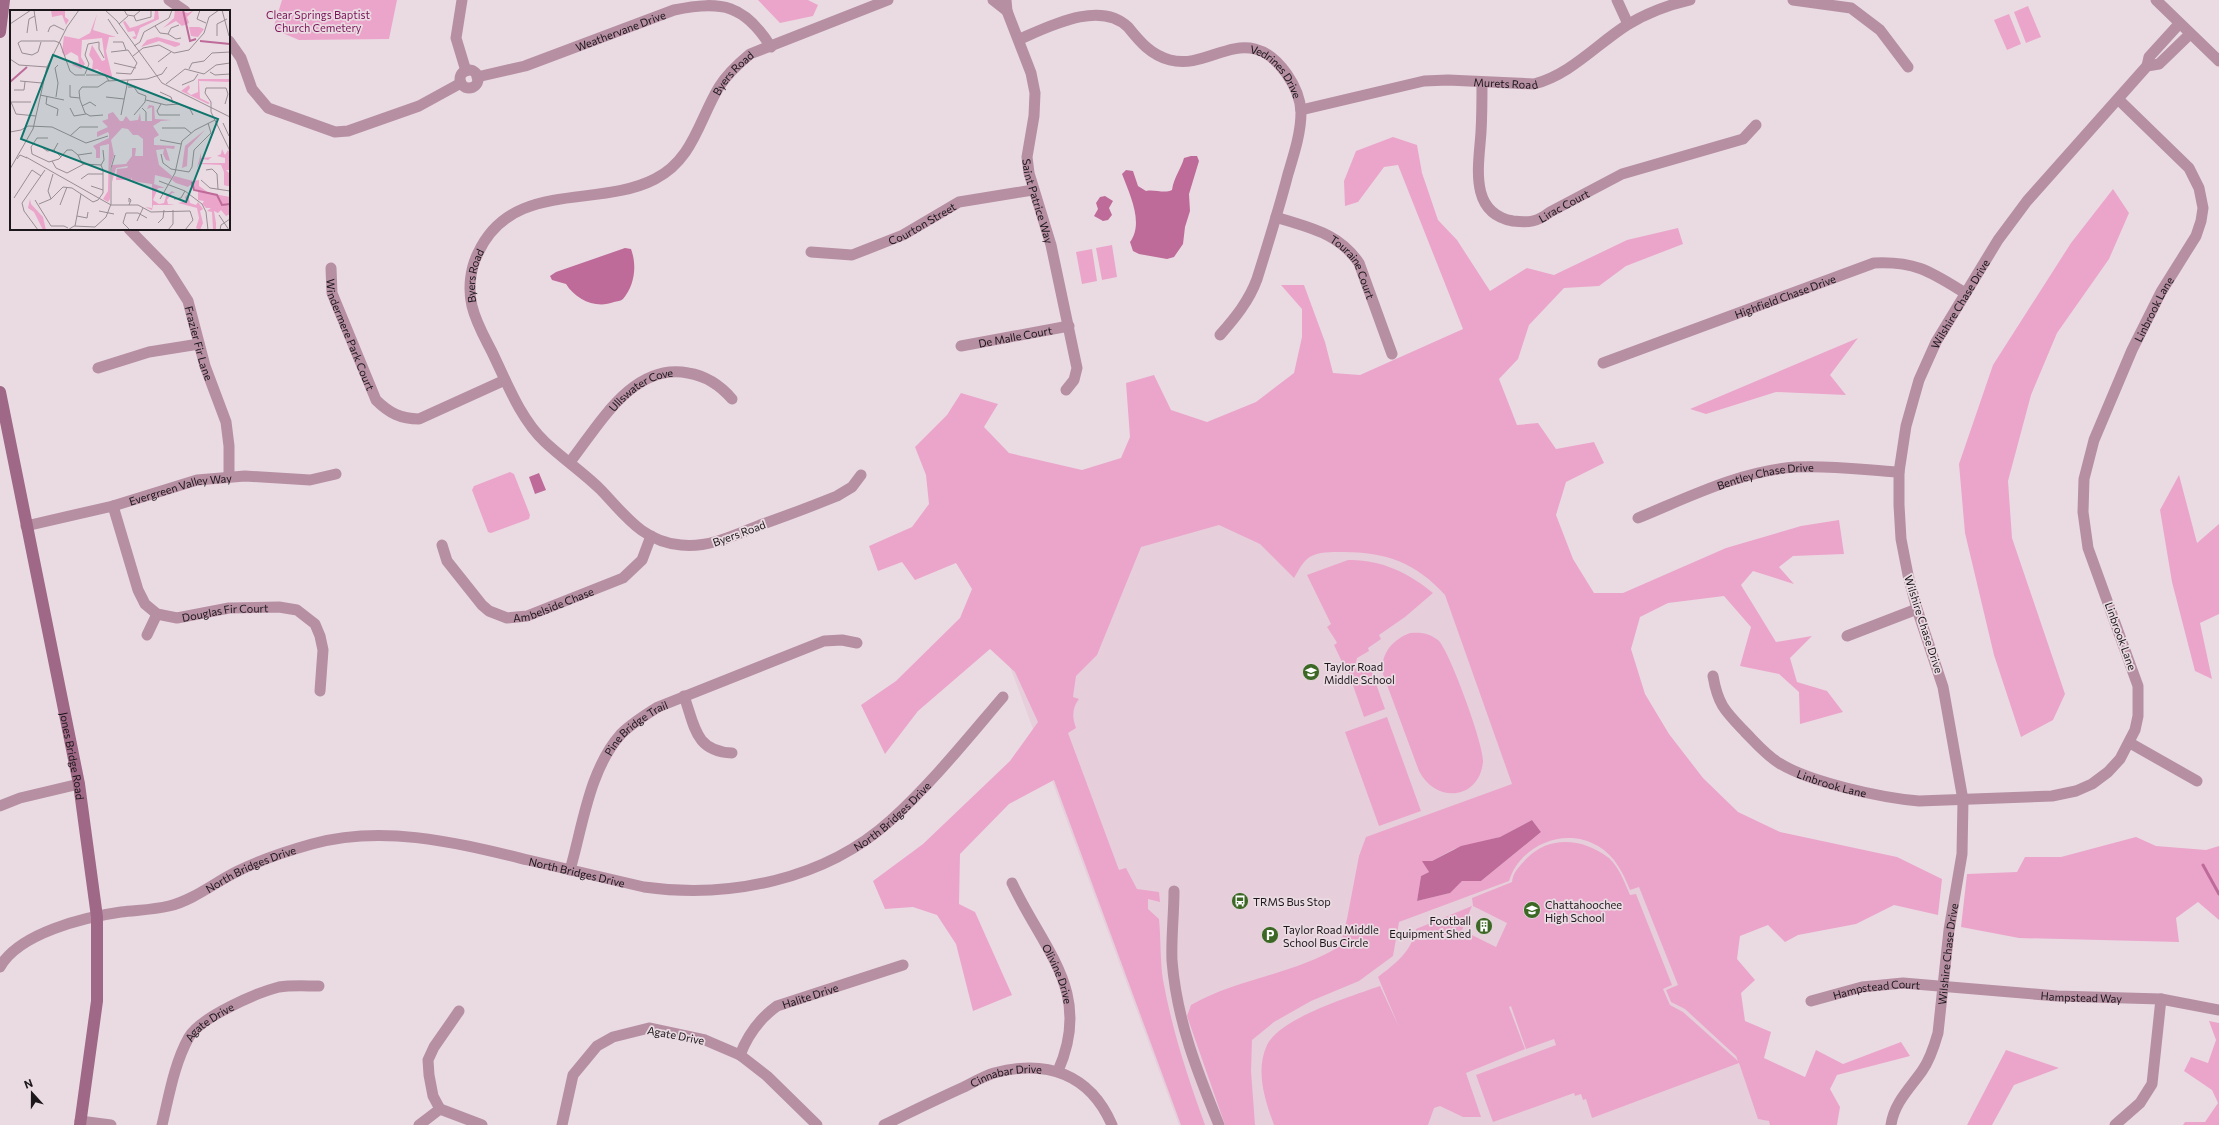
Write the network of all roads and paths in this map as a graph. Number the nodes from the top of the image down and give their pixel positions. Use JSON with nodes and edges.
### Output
{"nodes":[{"id":1,"x":169,"y":0,"type":"edge"},
{"id":2,"x":462,"y":0,"type":"edge"},
{"id":3,"x":888,"y":0,"type":"edge"},
{"id":4,"x":993,"y":0,"type":"edge"},
{"id":5,"x":1617,"y":0,"type":"edge"},
{"id":6,"x":1690,"y":0,"type":"edge"},
{"id":7,"x":1793,"y":0,"type":"edge"},
{"id":8,"x":2156,"y":0,"type":"edge"},
{"id":9,"x":2,"y":3,"type":"edge"},
{"id":10,"x":1007,"y":6,"type":"edge"},
{"id":11,"x":184,"y":10,"type":"edge"},
{"id":12,"x":1628,"y":24,"type":"junction"},
{"id":13,"x":2179,"y":24,"type":"junction"},
{"id":14,"x":0,"y":32,"type":"edge"},
{"id":15,"x":2190,"y":34,"type":"junction"},
{"id":16,"x":1020,"y":39,"type":"junction"},
{"id":17,"x":230,"y":42,"type":"edge"},
{"id":18,"x":771,"y":47,"type":"junction"},
{"id":19,"x":2219,"y":61,"type":"edge"},
{"id":20,"x":2148,"y":66,"type":"junction"},
{"id":21,"x":1908,"y":67,"type":"dead end"},
{"id":22,"x":466,"y":71,"type":"junction"},
{"id":23,"x":477,"y":77,"type":"junction"},
{"id":24,"x":461,"y":83,"type":"junction"},
{"id":25,"x":1482,"y":83,"type":"junction"},
{"id":26,"x":2119,"y":100,"type":"junction"},
{"id":27,"x":1301,"y":110,"type":"junction"},
{"id":28,"x":1756,"y":125,"type":"dead end"},
{"id":29,"x":1033,"y":190,"type":"junction"},
{"id":30,"x":1276,"y":217,"type":"junction"},
{"id":31,"x":130,"y":230,"type":"edge"},
{"id":32,"x":811,"y":252,"type":"dead end"},
{"id":33,"x":331,"y":268,"type":"dead end"},
{"id":34,"x":1965,"y":294,"type":"junction"},
{"id":35,"x":1069,"y":326,"type":"junction"},
{"id":36,"x":1220,"y":335,"type":"dead end"},
{"id":37,"x":199,"y":344,"type":"junction"},
{"id":38,"x":961,"y":346,"type":"dead end"},
{"id":39,"x":1392,"y":354,"type":"dead end"},
{"id":40,"x":1603,"y":363,"type":"dead end"},
{"id":41,"x":98,"y":368,"type":"dead end"},
{"id":42,"x":505,"y":380,"type":"junction"},
{"id":43,"x":1066,"y":390,"type":"dead end"},
{"id":44,"x":0,"y":392,"type":"edge"},
{"id":45,"x":732,"y":399,"type":"dead end"},
{"id":46,"x":570,"y":462,"type":"junction"},
{"id":47,"x":1899,"y":472,"type":"junction"},
{"id":48,"x":336,"y":474,"type":"dead end"},
{"id":49,"x":861,"y":475,"type":"dead end"},
{"id":50,"x":229,"y":476,"type":"junction"},
{"id":51,"x":113,"y":506,"type":"junction"},
{"id":52,"x":1638,"y":518,"type":"dead end"},
{"id":53,"x":26,"y":526,"type":"junction"},
{"id":54,"x":651,"y":536,"type":"junction"},
{"id":55,"x":442,"y":545,"type":"dead end"},
{"id":56,"x":1917,"y":609,"type":"junction"},
{"id":57,"x":157,"y":614,"type":"junction"},
{"id":58,"x":147,"y":634,"type":"dead end"},
{"id":59,"x":1847,"y":636,"type":"dead end"},
{"id":60,"x":857,"y":643,"type":"dead end"},
{"id":61,"x":1713,"y":676,"type":"dead end"},
{"id":62,"x":320,"y":691,"type":"dead end"},
{"id":63,"x":684,"y":696,"type":"junction"},
{"id":64,"x":1003,"y":697,"type":"dead end"},
{"id":65,"x":2130,"y":743,"type":"junction"},
{"id":66,"x":732,"y":752,"type":"dead end"},
{"id":67,"x":2197,"y":781,"type":"dead end"},
{"id":68,"x":79,"y":784,"type":"junction"},
{"id":69,"x":1963,"y":800,"type":"junction"},
{"id":70,"x":0,"y":806,"type":"edge"},
{"id":71,"x":570,"y":870,"type":"junction"},
{"id":72,"x":1012,"y":883,"type":"dead end"},
{"id":73,"x":1174,"y":891,"type":"dead end"},
{"id":74,"x":97,"y":918,"type":"junction"},
{"id":75,"x":903,"y":965,"type":"dead end"},
{"id":76,"x":0,"y":967,"type":"edge"},
{"id":77,"x":319,"y":986,"type":"dead end"},
{"id":78,"x":1942,"y":987,"type":"junction"},
{"id":79,"x":2161,"y":999,"type":"junction"},
{"id":80,"x":1811,"y":1001,"type":"dead end"},
{"id":81,"x":2219,"y":1010,"type":"edge"},
{"id":82,"x":459,"y":1011,"type":"dead end"},
{"id":83,"x":740,"y":1055,"type":"junction"},
{"id":84,"x":1058,"y":1071,"type":"junction"},
{"id":85,"x":440,"y":1109,"type":"junction"},
{"id":86,"x":80,"y":1123,"type":"edge"},
{"id":87,"x":111,"y":1125,"type":"edge"},
{"id":88,"x":162,"y":1125,"type":"edge"},
{"id":89,"x":419,"y":1125,"type":"edge"},
{"id":90,"x":482,"y":1125,"type":"edge"},
{"id":91,"x":562,"y":1125,"type":"edge"},
{"id":92,"x":817,"y":1125,"type":"edge"},
{"id":93,"x":884,"y":1125,"type":"edge"},
{"id":94,"x":1112,"y":1125,"type":"edge"},
{"id":95,"x":1219,"y":1125,"type":"edge"},
{"id":96,"x":1891,"y":1125,"type":"edge"},
{"id":97,"x":2115,"y":1125,"type":"edge"}],
"edges":[{"from":1,"to":11,"type":"street"},
{"from":2,"to":22,"type":"street"},
{"from":3,"to":18,"type":"street","name":"Byers Road"},
{"from":4,"to":10,"type":"street","name":"Saint Patrice Way"},
{"from":5,"to":12,"type":"street"},
{"from":6,"to":12,"type":"street","name":"Murets Road"},
{"from":7,"to":21,"type":"street"},
{"from":8,"to":13,"type":"street"},
{"from":9,"to":14,"type":"main road"},
{"from":10,"to":16,"type":"street","name":"Saint Patrice Way"},
{"from":12,"to":25,"type":"street","name":"Murets Road"},
{"from":13,"to":15,"type":"street"},
{"from":13,"to":20,"type":"street","name":"Wilshire Chase Drive"},
{"from":15,"to":19,"type":"street"},
{"from":15,"to":20,"type":"street","name":"Wilshire Chase Drive"},
{"from":16,"to":27,"type":"street","name":"Vedrines Drive"},
{"from":16,"to":29,"type":"street","name":"Saint Patrice Way"},
{"from":17,"to":24,"type":"street"},
{"from":18,"to":23,"type":"street","name":"Weathervane Drive"},
{"from":18,"to":42,"type":"street","name":"Byers Road"},
{"from":20,"to":26,"type":"street","name":"Wilshire Chase Drive"},
{"from":22,"to":23,"type":"street"},
{"from":22,"to":24,"type":"street"},
{"from":23,"to":24,"type":"street"},
{"from":25,"to":27,"type":"street","name":"Murets Road"},
{"from":25,"to":28,"type":"street","name":"Lirac Court"},
{"from":26,"to":34,"type":"street","name":"Wilshire Chase Drive"},
{"from":26,"to":65,"type":"street","name":"Linbrook Lane"},
{"from":27,"to":30,"type":"street","name":"Vedrines Drive"},
{"from":29,"to":32,"type":"street","name":"Courton Street"},
{"from":29,"to":35,"type":"street","name":"Saint Patrice Way"},
{"from":30,"to":36,"type":"street","name":"Vedrines Drive"},
{"from":30,"to":39,"type":"street","name":"Touraine Court"},
{"from":31,"to":37,"type":"street","name":"Frazier Fir Lane"},
{"from":33,"to":42,"type":"street","name":"Windermere Park Court"},
{"from":34,"to":40,"type":"street","name":"Highfield Chase Drive"},
{"from":34,"to":47,"type":"street","name":"Wilshire Chase Drive"},
{"from":35,"to":38,"type":"street","name":"De Malle Court"},
{"from":35,"to":43,"type":"street","name":"Saint Patrice Way"},
{"from":37,"to":41,"type":"street"},
{"from":37,"to":50,"type":"street","name":"Frazier Fir Lane"},
{"from":42,"to":46,"type":"street","name":"Byers Road"},
{"from":44,"to":53,"type":"main road","name":"Jones Bridge Road"},
{"from":45,"to":46,"type":"street","name":"Ullswater Cove"},
{"from":46,"to":54,"type":"street","name":"Byers Road"},
{"from":47,"to":52,"type":"street","name":"Bentley Chase Drive"},
{"from":47,"to":56,"type":"street","name":"Wilshire Chase Drive"},
{"from":48,"to":50,"type":"street","name":"Evergreen Valley Way"},
{"from":49,"to":54,"type":"street","name":"Byers Road"},
{"from":50,"to":51,"type":"street","name":"Evergreen Valley Way"},
{"from":51,"to":53,"type":"street","name":"Evergreen Valley Way"},
{"from":51,"to":57,"type":"street"},
{"from":53,"to":68,"type":"main road","name":"Jones Bridge Road"},
{"from":54,"to":55,"type":"street","name":"Ambelside Chase"},
{"from":56,"to":59,"type":"street"},
{"from":56,"to":69,"type":"street","name":"Wilshire Chase Drive"},
{"from":57,"to":58,"type":"street"},
{"from":57,"to":62,"type":"street","name":"Douglas Fir Court"},
{"from":60,"to":63,"type":"street","name":"Pine Bridge Trail"},
{"from":61,"to":69,"type":"street","name":"Linbrook Lane"},
{"from":63,"to":66,"type":"street"},
{"from":63,"to":71,"type":"street","name":"Pine Bridge Trail"},
{"from":64,"to":71,"type":"street","name":"North Bridges Drive"},
{"from":65,"to":67,"type":"street"},
{"from":65,"to":69,"type":"street","name":"Linbrook Lane"},
{"from":68,"to":70,"type":"street"},
{"from":68,"to":74,"type":"main road","name":"Jones Bridge Road"},
{"from":69,"to":78,"type":"street","name":"Wilshire Chase Drive"},
{"from":71,"to":74,"type":"street","name":"North Bridges Drive"},
{"from":72,"to":84,"type":"street","name":"Olivine Drive"},
{"from":73,"to":95,"type":"street"},
{"from":74,"to":76,"type":"street","name":"North Bridges Drive"},
{"from":74,"to":86,"type":"main road","name":"Jones Bridge Road"},
{"from":75,"to":83,"type":"street","name":"Halite Drive"},
{"from":77,"to":88,"type":"street","name":"Agate Drive"},
{"from":78,"to":79,"type":"street","name":"Hampstead Way"},
{"from":78,"to":80,"type":"street","name":"Hampstead Court"},
{"from":78,"to":96,"type":"street","name":"Wilshire Chase Drive"},
{"from":79,"to":81,"type":"street","name":"Hampstead Way"},
{"from":79,"to":97,"type":"street"},
{"from":82,"to":85,"type":"street"},
{"from":83,"to":91,"type":"street","name":"Agate Drive"},
{"from":83,"to":92,"type":"street","name":"Agate Drive"},
{"from":84,"to":93,"type":"street","name":"Cinnabar Drive"},
{"from":84,"to":94,"type":"street","name":"Cinnabar Drive"},
{"from":85,"to":89,"type":"street"},
{"from":85,"to":90,"type":"street"},
{"from":86,"to":87,"type":"street"}]}
